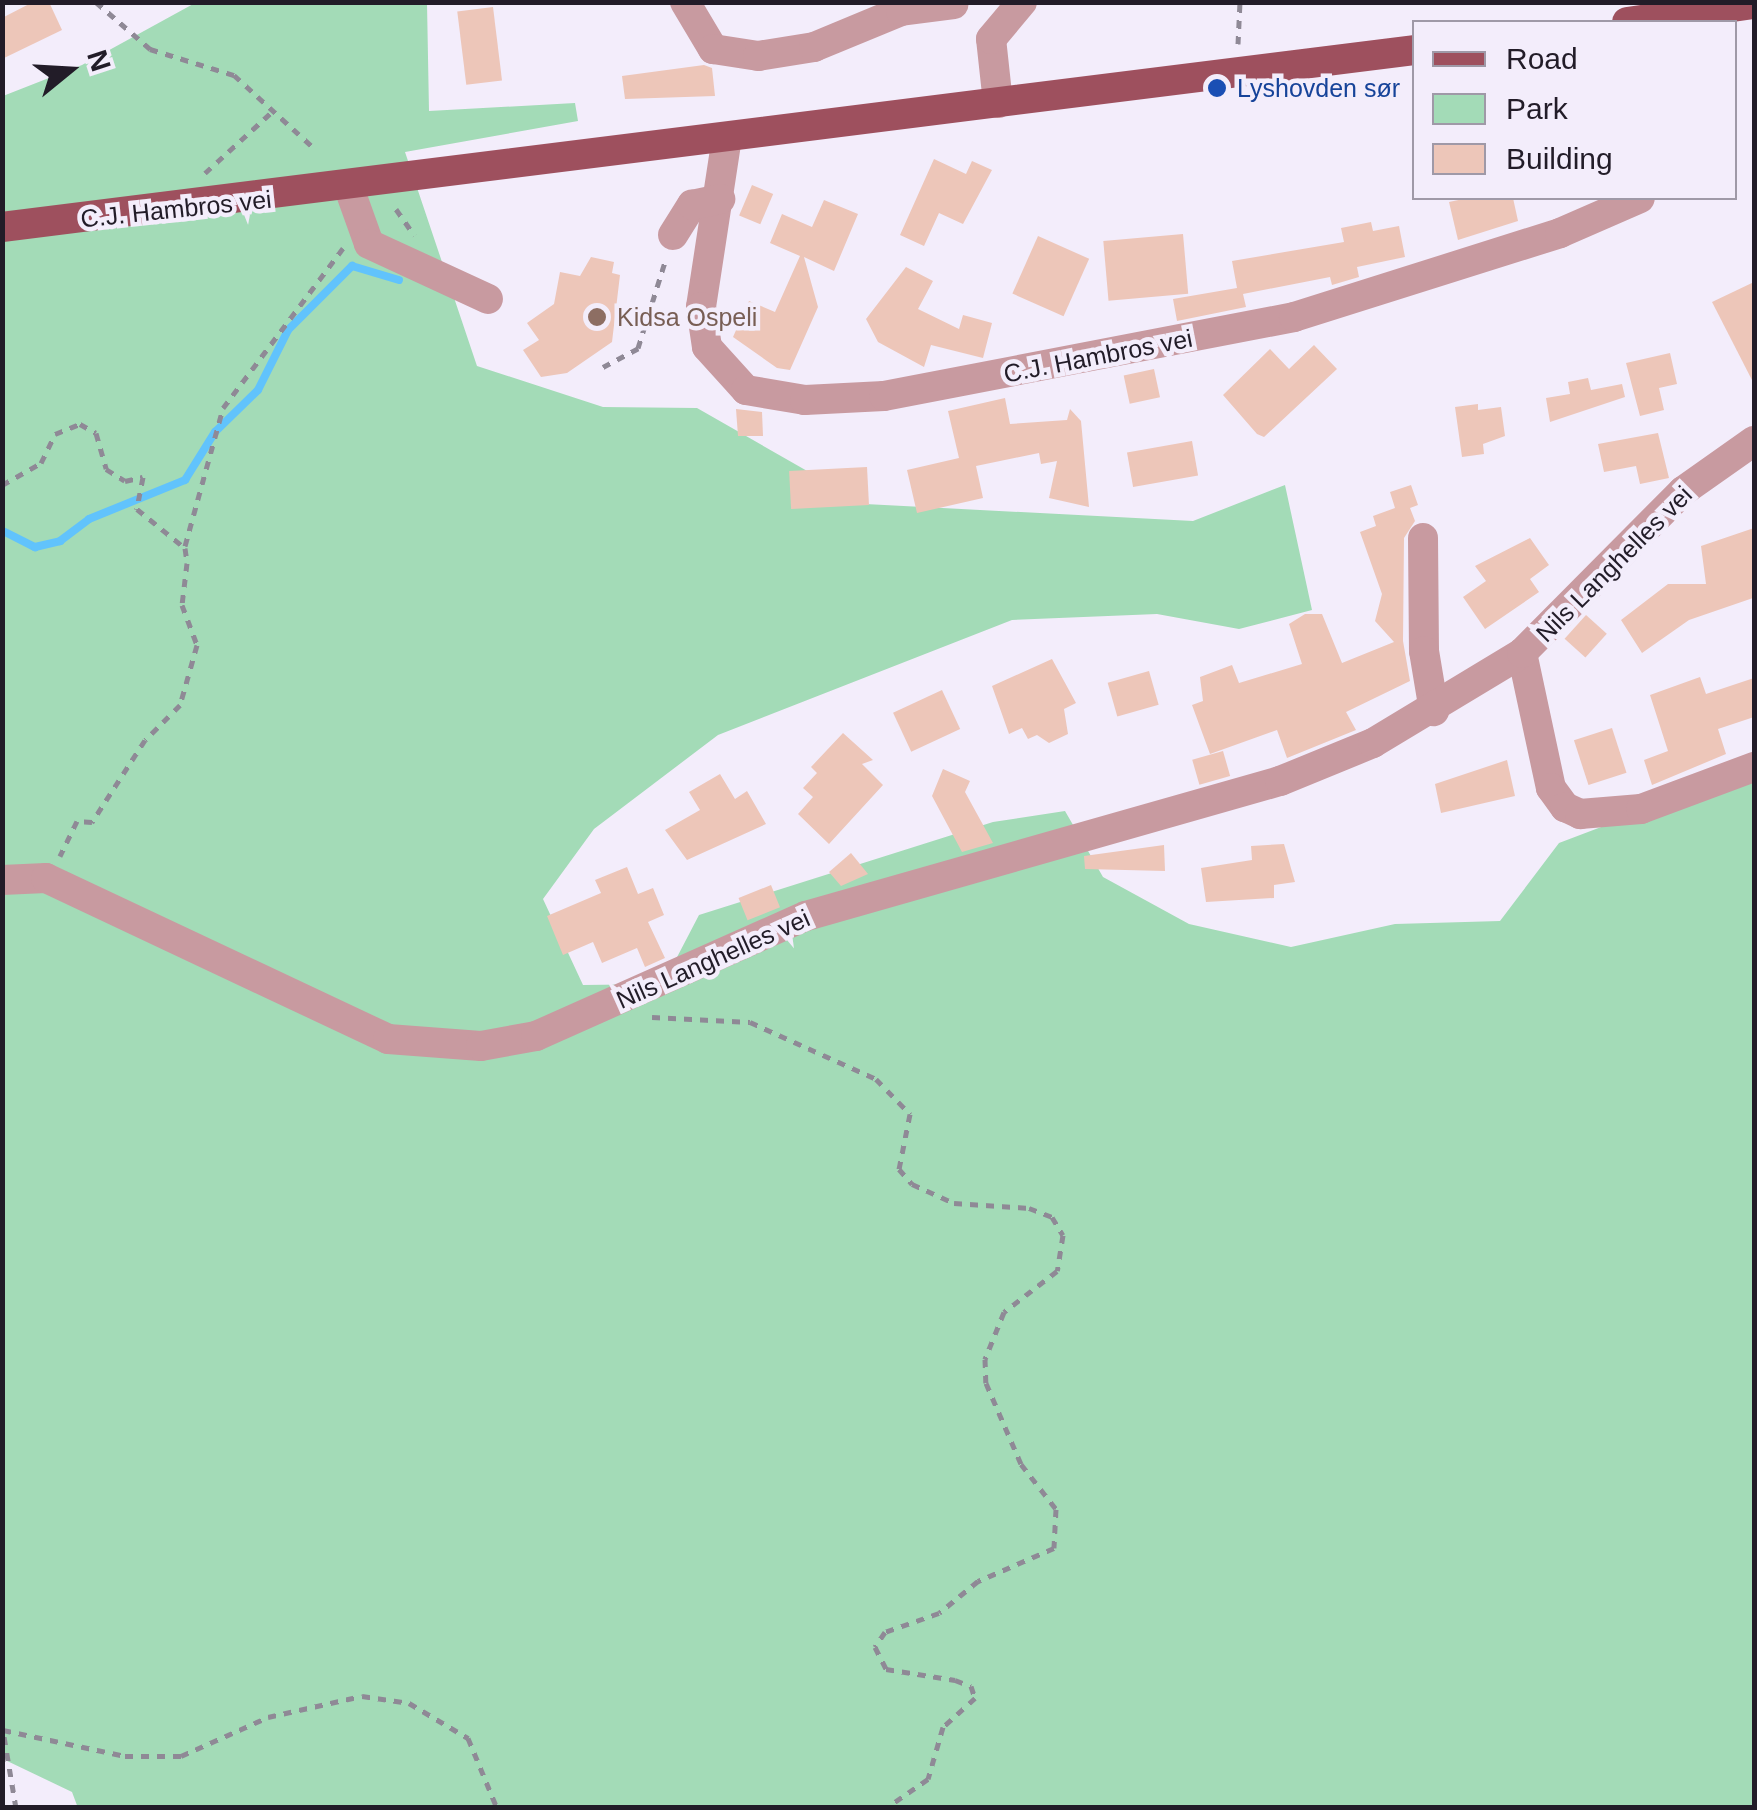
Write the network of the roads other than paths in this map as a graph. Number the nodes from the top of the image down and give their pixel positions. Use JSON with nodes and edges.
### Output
{"nodes":[{"id":1,"x":684,"y":2,"type":"edge"},
{"id":2,"x":1022,"y":2,"type":"edge"},
{"id":3,"x":954,"y":3,"type":"edge"},
{"id":4,"x":1754,"y":4,"type":"edge"},
{"id":5,"x":1641,"y":20,"type":"edge"},
{"id":6,"x":994,"y":28,"type":"junction"},
{"id":7,"x":1412,"y":50,"type":"edge"},
{"id":8,"x":998,"y":103,"type":"junction"},
{"id":9,"x":727,"y":137,"type":"junction"},
{"id":10,"x":349,"y":188,"type":"junction"},
{"id":11,"x":720,"y":199,"type":"junction"},
{"id":12,"x":1636,"y":200,"type":"edge"},
{"id":13,"x":2,"y":227,"type":"edge"},
{"id":14,"x":673,"y":235,"type":"road end"},
{"id":15,"x":488,"y":299,"type":"dead end"},
{"id":16,"x":1754,"y":441,"type":"edge"},
{"id":17,"x":1423,"y":538,"type":"dead end"},
{"id":18,"x":1522,"y":653,"type":"junction"},
{"id":19,"x":1434,"y":711,"type":"junction"},
{"id":20,"x":1754,"y":767,"type":"edge"},
{"id":21,"x":2,"y":880,"type":"edge"}],
"edges":[{"from":1,"to":3,"type":"street"},
{"from":2,"to":6,"type":"street"},
{"from":3,"to":6,"type":"street"},
{"from":4,"to":5,"type":"main road"},
{"from":6,"to":8,"type":"street"},
{"from":7,"to":8,"type":"main road","name":"C.J. Hambros vei"},
{"from":8,"to":9,"type":"main road","name":"C.J. Hambros vei"},
{"from":9,"to":10,"type":"main road","name":"C.J. Hambros vei"},
{"from":9,"to":11,"type":"street","name":"C.J. Hambros vei"},
{"from":10,"to":13,"type":"main road","name":"C.J. Hambros vei"},
{"from":10,"to":15,"type":"street"},
{"from":11,"to":12,"type":"street","name":"C.J. Hambros vei"},
{"from":11,"to":14,"type":"street"},
{"from":16,"to":18,"type":"street","name":"Nils Langhelles vei"},
{"from":17,"to":19,"type":"street"},
{"from":18,"to":19,"type":"street","name":"Nils Langhelles vei"},
{"from":18,"to":20,"type":"street","name":"Nils Langhelles vei"},
{"from":19,"to":21,"type":"street","name":"Nils Langhelles vei"}]}
